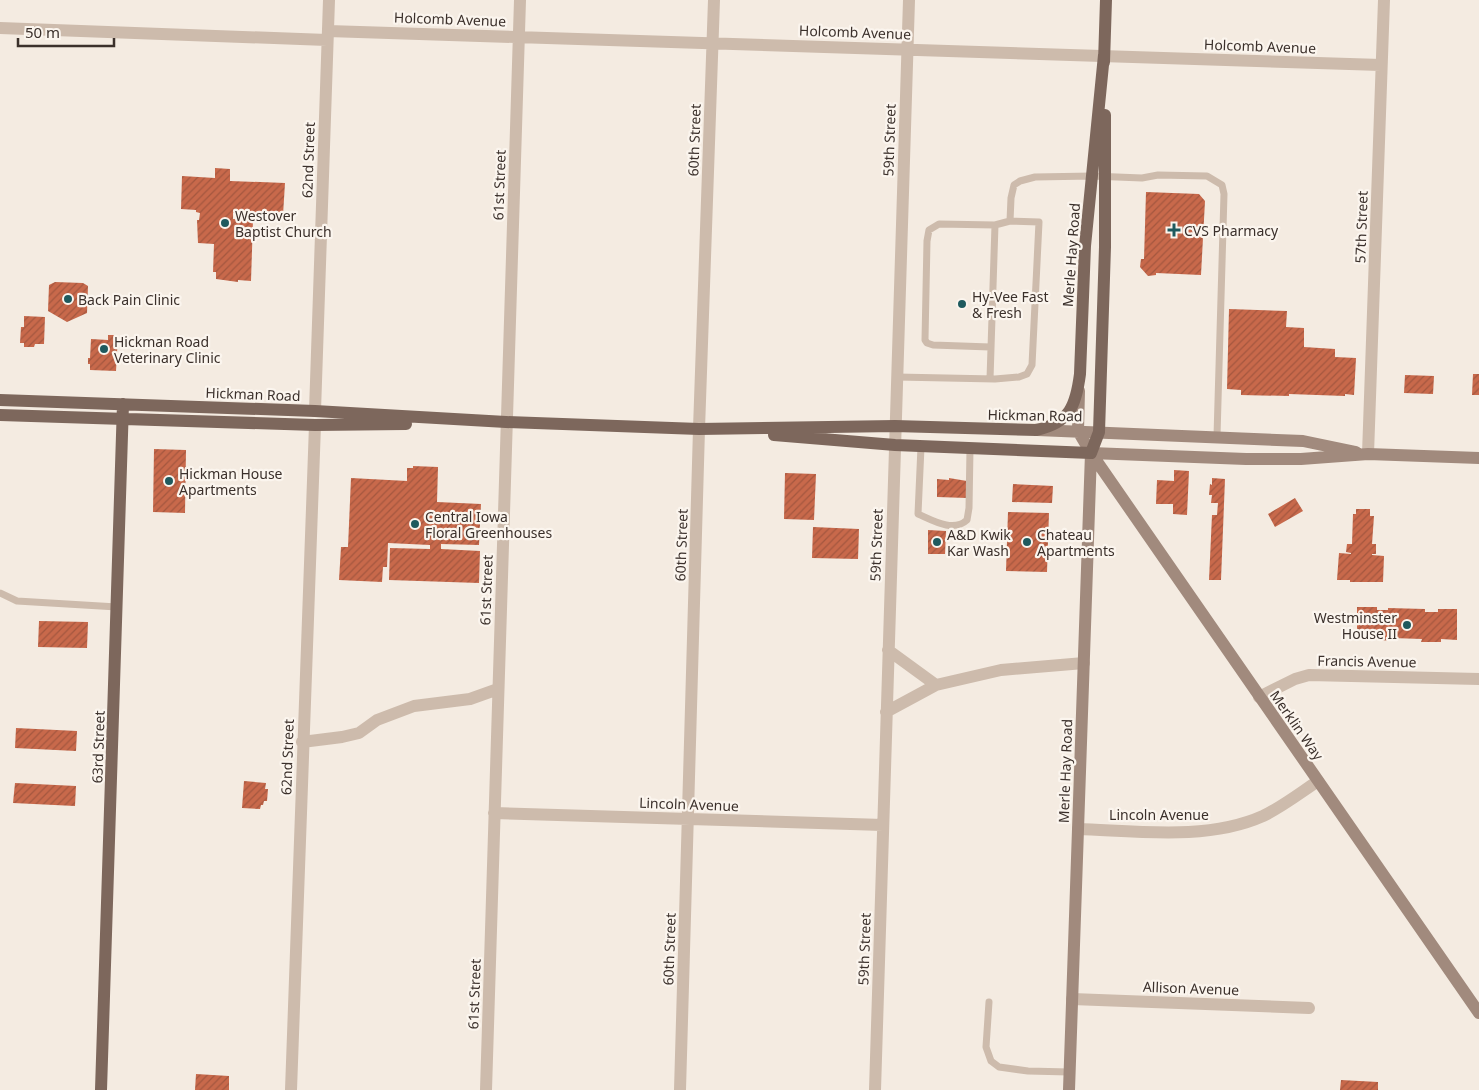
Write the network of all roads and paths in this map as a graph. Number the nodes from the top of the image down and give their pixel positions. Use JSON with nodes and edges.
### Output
{"nodes":[{"id":1,"x":329,"y":0,"type":"edge"},
{"id":2,"x":520,"y":0,"type":"edge"},
{"id":3,"x":714,"y":0,"type":"edge"},
{"id":4,"x":908,"y":0,"type":"edge"},
{"id":5,"x":1106,"y":0,"type":"edge"},
{"id":6,"x":1384,"y":0,"type":"edge"},
{"id":7,"x":0,"y":28,"type":"edge"},
{"id":8,"x":327,"y":35,"type":"junction"},
{"id":9,"x":519,"y":36,"type":"junction"},
{"id":10,"x":713,"y":42,"type":"junction"},
{"id":11,"x":907,"y":48,"type":"junction"},
{"id":12,"x":1104,"y":55,"type":"junction"},
{"id":13,"x":1381,"y":65,"type":"junction"},
{"id":14,"x":1092,"y":176,"type":"junction"},
{"id":15,"x":1106,"y":176,"type":"junction"},
{"id":16,"x":1010,"y":221,"type":"junction"},
{"id":17,"x":995,"y":225,"type":"junction"},
{"id":18,"x":990,"y":347,"type":"junction"},
{"id":19,"x":1080,"y":374,"type":"junction"},
{"id":20,"x":897,"y":377,"type":"junction"},
{"id":21,"x":990,"y":379,"type":"junction"},
{"id":22,"x":0,"y":400,"type":"edge"},
{"id":23,"x":123,"y":404,"type":"junction"},
{"id":24,"x":315,"y":411,"type":"junction"},
{"id":25,"x":0,"y":414,"type":"edge"},
{"id":26,"x":123,"y":419,"type":"junction"},
{"id":27,"x":506,"y":422,"type":"junction"},
{"id":28,"x":314,"y":426,"type":"junction"},
{"id":29,"x":895,"y":426,"type":"junction"},
{"id":30,"x":699,"y":429,"type":"junction"},
{"id":31,"x":1036,"y":430,"type":"junction"},
{"id":32,"x":1078,"y":431,"type":"junction"},
{"id":33,"x":1099,"y":432,"type":"junction"},
{"id":34,"x":1217,"y":436,"type":"junction"},
{"id":35,"x":895,"y":445,"type":"junction"},
{"id":36,"x":921,"y":447,"type":"junction"},
{"id":37,"x":970,"y":449,"type":"junction"},
{"id":38,"x":1091,"y":453,"type":"junction"},
{"id":39,"x":1368,"y":454,"type":"junction"},
{"id":40,"x":1479,"y":458,"type":"edge"},
{"id":41,"x":0,"y":593,"type":"edge"},
{"id":42,"x":117,"y":607,"type":"junction"},
{"id":43,"x":888,"y":650,"type":"junction"},
{"id":44,"x":1084,"y":663,"type":"junction"},
{"id":45,"x":1479,"y":679,"type":"edge"},
{"id":46,"x":936,"y":685,"type":"junction"},
{"id":47,"x":498,"y":689,"type":"junction"},
{"id":48,"x":1259,"y":697,"type":"junction"},
{"id":49,"x":886,"y":712,"type":"junction"},
{"id":50,"x":302,"y":742,"type":"junction"},
{"id":51,"x":1318,"y":781,"type":"junction"},
{"id":52,"x":494,"y":813,"type":"junction"},
{"id":53,"x":688,"y":819,"type":"junction"},
{"id":54,"x":883,"y":825,"type":"junction"},
{"id":55,"x":1078,"y":829,"type":"junction"},
{"id":56,"x":1072,"y":999,"type":"junction"},
{"id":57,"x":989,"y":1002,"type":"dead end"},
{"id":58,"x":1309,"y":1008,"type":"dead end"},
{"id":59,"x":1479,"y":1013,"type":"edge"},
{"id":60,"x":1069,"y":1072,"type":"junction"},
{"id":61,"x":101,"y":1090,"type":"edge"},
{"id":62,"x":291,"y":1090,"type":"edge"},
{"id":63,"x":486,"y":1090,"type":"edge"},
{"id":64,"x":680,"y":1090,"type":"edge"},
{"id":65,"x":875,"y":1090,"type":"edge"},
{"id":66,"x":1069,"y":1090,"type":"edge"}],
"edges":[{"from":1,"to":8,"type":"street","name":"62nd Street"},
{"from":2,"to":9,"type":"street","name":"61st Street"},
{"from":3,"to":10,"type":"street","name":"60th Street"},
{"from":4,"to":11,"type":"street","name":"59th Street"},
{"from":5,"to":12,"type":"main road","name":"Merle Hay Road"},
{"from":6,"to":13,"type":"street","name":"57th Street"},
{"from":7,"to":8,"type":"street","name":"Holcomb Avenue"},
{"from":8,"to":9,"type":"street","name":"Holcomb Avenue"},
{"from":8,"to":24,"type":"street","name":"62nd Street"},
{"from":9,"to":10,"type":"street","name":"Holcomb Avenue"},
{"from":9,"to":27,"type":"street","name":"61st Street"},
{"from":10,"to":11,"type":"street","name":"Holcomb Avenue"},
{"from":10,"to":30,"type":"street","name":"60th Street"},
{"from":11,"to":12,"type":"street","name":"Holcomb Avenue"},
{"from":11,"to":20,"type":"street","name":"59th Street"},
{"from":12,"to":13,"type":"street","name":"Holcomb Avenue"},
{"from":12,"to":14,"type":"main road","name":"Merle Hay Road"},
{"from":12,"to":15,"type":"main road","name":"Merle Hay Road"},
{"from":13,"to":39,"type":"street","name":"57th Street"},
{"from":14,"to":15,"type":"lane"},
{"from":14,"to":16,"type":"lane"},
{"from":14,"to":19,"type":"main road","name":"Merle Hay Road"},
{"from":15,"to":33,"type":"main road","name":"Merle Hay Road"},
{"from":15,"to":34,"type":"lane"},
{"from":16,"to":17,"type":"lane"},
{"from":16,"to":21,"type":"lane"},
{"from":17,"to":18,"type":"lane"},
{"from":17,"to":18,"type":"lane"},
{"from":18,"to":21,"type":"lane"},
{"from":19,"to":31,"type":"main road"},
{"from":19,"to":32,"type":"main road","name":"Merle Hay Road"},
{"from":20,"to":21,"type":"lane"},
{"from":20,"to":29,"type":"street","name":"59th Street"},
{"from":22,"to":23,"type":"main road","name":"Hickman Road"},
{"from":23,"to":24,"type":"main road","name":"Hickman Road"},
{"from":23,"to":26,"type":"main road","name":"63rd Street"},
{"from":24,"to":27,"type":"main road","name":"Hickman Road"},
{"from":25,"to":26,"type":"main road","name":"Hickman Road"},
{"from":26,"to":28,"type":"main road","name":"Hickman Road"},
{"from":26,"to":42,"type":"main road","name":"63rd Street"},
{"from":27,"to":28,"type":"main road","name":"Hickman Road"},
{"from":27,"to":30,"type":"main road","name":"Hickman Road"},
{"from":27,"to":47,"type":"street","name":"61st Street"},
{"from":28,"to":50,"type":"street","name":"62nd Street"},
{"from":29,"to":30,"type":"main road","name":"Hickman Road"},
{"from":29,"to":31,"type":"main road","name":"Hickman Road"},
{"from":29,"to":35,"type":"street","name":"59th Street"},
{"from":30,"to":35,"type":"main road","name":"Hickman Road"},
{"from":30,"to":53,"type":"street","name":"60th Street"},
{"from":31,"to":32,"type":"main road","name":"Hickman Road"},
{"from":32,"to":33,"type":"main road","name":"Hickman Road"},
{"from":32,"to":38,"type":"main road"},
{"from":33,"to":34,"type":"main road","name":"Hickman Road"},
{"from":33,"to":38,"type":"main road","name":"Merle Hay Road"},
{"from":34,"to":39,"type":"main road","name":"Hickman Road"},
{"from":35,"to":36,"type":"main road","name":"Hickman Road"},
{"from":35,"to":43,"type":"street","name":"59th Street"},
{"from":36,"to":37,"type":"main road","name":"Hickman Road"},
{"from":36,"to":37,"type":"lane"},
{"from":37,"to":38,"type":"main road","name":"Hickman Road"},
{"from":38,"to":39,"type":"main road","name":"Hickman Road"},
{"from":38,"to":44,"type":"main road","name":"Merle Hay Road"},
{"from":38,"to":48,"type":"main road","name":"Merklin Way"},
{"from":39,"to":40,"type":"main road","name":"Hickman Road"},
{"from":41,"to":42,"type":"lane"},
{"from":42,"to":61,"type":"main road","name":"63rd Street"},
{"from":43,"to":46,"type":"street"},
{"from":43,"to":49,"type":"street","name":"59th Street"},
{"from":44,"to":46,"type":"street"},
{"from":44,"to":55,"type":"main road","name":"Merle Hay Road"},
{"from":45,"to":48,"type":"street","name":"Francis Avenue"},
{"from":46,"to":49,"type":"street"},
{"from":47,"to":50,"type":"street"},
{"from":47,"to":52,"type":"street","name":"61st Street"},
{"from":48,"to":51,"type":"main road","name":"Merklin Way"},
{"from":49,"to":54,"type":"street","name":"59th Street"},
{"from":50,"to":62,"type":"street","name":"62nd Street"},
{"from":51,"to":55,"type":"street","name":"Lincoln Avenue"},
{"from":51,"to":59,"type":"main road","name":"Merklin Way"},
{"from":52,"to":53,"type":"street","name":"Lincoln Avenue"},
{"from":52,"to":63,"type":"street","name":"61st Street"},
{"from":53,"to":54,"type":"street","name":"Lincoln Avenue"},
{"from":53,"to":64,"type":"street","name":"60th Street"},
{"from":54,"to":65,"type":"street","name":"59th Street"},
{"from":55,"to":56,"type":"main road","name":"Merle Hay Road"},
{"from":56,"to":58,"type":"street","name":"Allison Avenue"},
{"from":56,"to":60,"type":"main road","name":"Merle Hay Road"},
{"from":57,"to":60,"type":"lane"},
{"from":60,"to":66,"type":"main road","name":"Merle Hay Road"}]}
